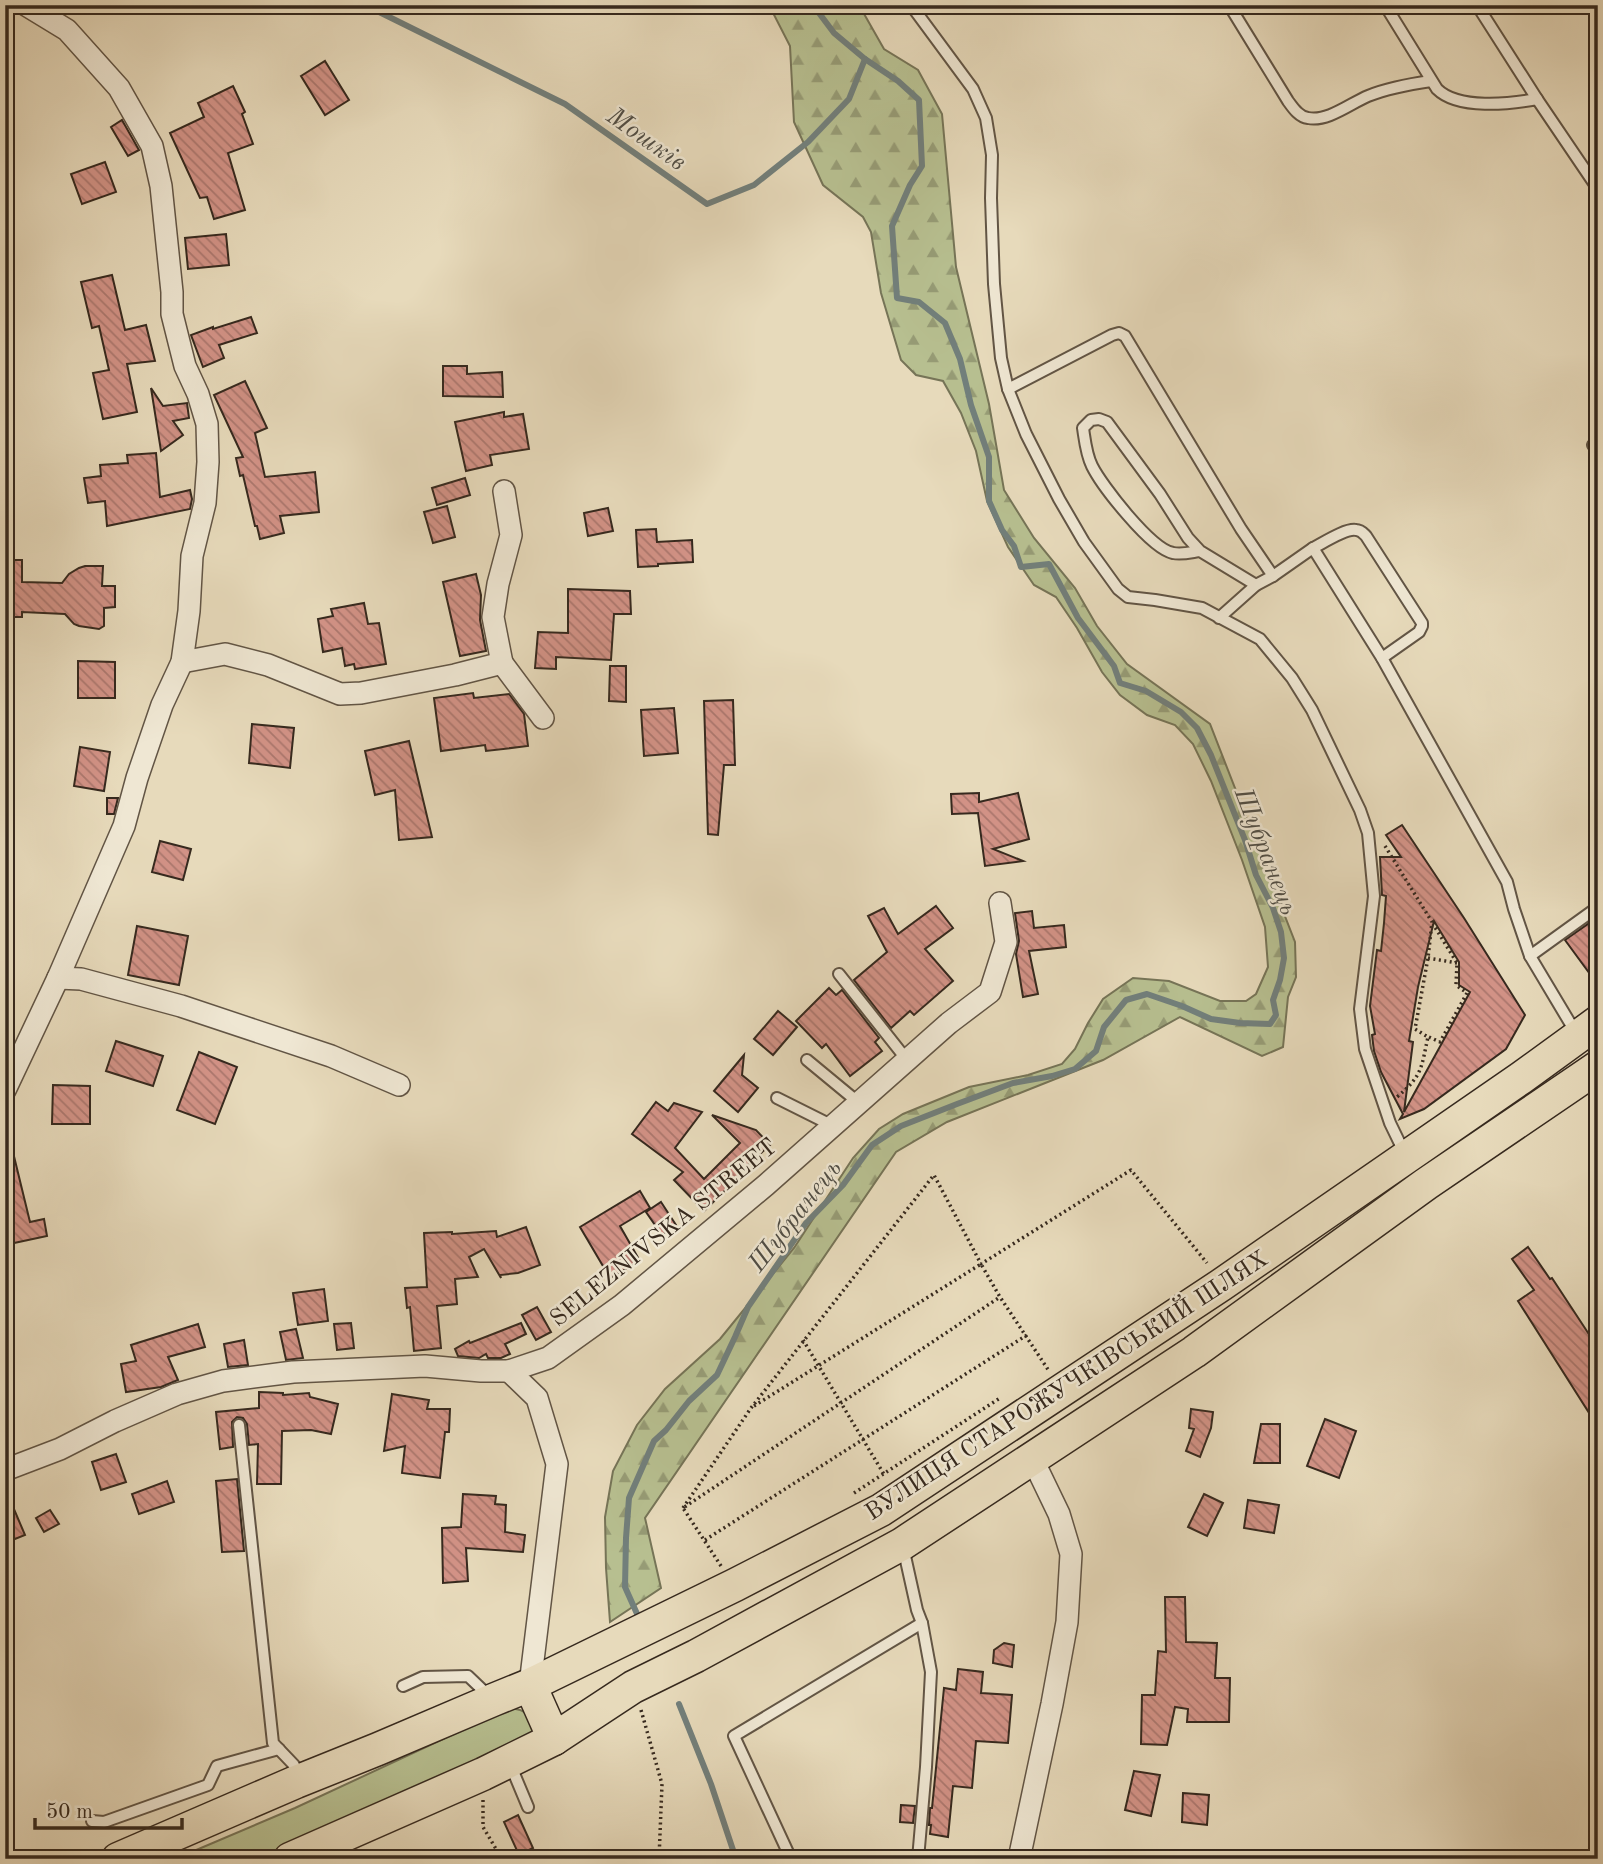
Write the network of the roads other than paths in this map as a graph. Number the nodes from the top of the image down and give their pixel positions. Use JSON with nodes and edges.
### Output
{"nodes":[{"id":1,"x":26,"y":5,"type":"edge"},
{"id":2,"x":911,"y":5,"type":"edge"},
{"id":3,"x":1229,"y":5,"type":"edge"},
{"id":4,"x":1385,"y":5,"type":"edge"},
{"id":5,"x":1477,"y":5,"type":"edge"},
{"id":6,"x":1432,"y":80,"type":"junction"},
{"id":7,"x":1537,"y":99,"type":"junction"},
{"id":8,"x":1598,"y":189,"type":"edge"},
{"id":9,"x":1008,"y":389,"type":"junction"},
{"id":10,"x":504,"y":491,"type":"dead end"},
{"id":11,"x":1313,"y":548,"type":"junction"},
{"id":12,"x":1200,"y":551,"type":"junction"},
{"id":13,"x":1273,"y":576,"type":"junction"},
{"id":14,"x":1256,"y":585,"type":"junction"},
{"id":15,"x":1219,"y":618,"type":"junction"},
{"id":16,"x":1382,"y":658,"type":"junction"},
{"id":17,"x":182,"y":662,"type":"junction"},
{"id":18,"x":502,"y":663,"type":"junction"},
{"id":19,"x":543,"y":718,"type":"dead end"},
{"id":20,"x":1000,"y":903,"type":"dead end"},
{"id":21,"x":1598,"y":906,"type":"edge"},
{"id":22,"x":1530,"y":956,"type":"junction"},
{"id":23,"x":839,"y":974,"type":"dead end"},
{"id":24,"x":58,"y":978,"type":"junction"},
{"id":25,"x":1588,"y":1029,"type":"edge"},
{"id":26,"x":807,"y":1060,"type":"dead end"},
{"id":27,"x":907,"y":1060,"type":"junction"},
{"id":28,"x":1598,"y":1067,"type":"edge"},
{"id":29,"x":398,"y":1085,"type":"dead end"},
{"id":30,"x":5,"y":1090,"type":"edge"},
{"id":31,"x":777,"y":1098,"type":"dead end"},
{"id":32,"x":859,"y":1103,"type":"junction"},
{"id":33,"x":833,"y":1126,"type":"junction"},
{"id":34,"x":1406,"y":1156,"type":"junction"},
{"id":35,"x":509,"y":1371,"type":"junction"},
{"id":36,"x":239,"y":1425,"type":"dead end"},
{"id":37,"x":1032,"y":1458,"type":"junction"},
{"id":38,"x":5,"y":1470,"type":"edge"},
{"id":39,"x":888,"y":1494,"type":"junction"},
{"id":40,"x":902,"y":1544,"type":"junction"},
{"id":41,"x":922,"y":1623,"type":"junction"},
{"id":42,"x":530,"y":1685,"type":"junction"},
{"id":43,"x":403,"y":1686,"type":"dead end"},
{"id":44,"x":493,"y":1699,"type":"junction"},
{"id":45,"x":554,"y":1739,"type":"junction"},
{"id":46,"x":279,"y":1749,"type":"junction"},
{"id":47,"x":496,"y":1768,"type":"junction"},
{"id":48,"x":296,"y":1782,"type":"junction"},
{"id":49,"x":528,"y":1807,"type":"dead end"},
{"id":50,"x":92,"y":1821,"type":"dead end"},
{"id":51,"x":118,"y":1859,"type":"edge"},
{"id":52,"x":290,"y":1859,"type":"edge"},
{"id":53,"x":791,"y":1859,"type":"edge"},
{"id":54,"x":918,"y":1859,"type":"edge"},
{"id":55,"x":1019,"y":1859,"type":"edge"}],
"edges":[{"from":1,"to":17,"type":"street"},
{"from":2,"to":9,"type":"lane"},
{"from":3,"to":6,"type":"lane"},
{"from":4,"to":6,"type":"lane"},
{"from":5,"to":7,"type":"lane"},
{"from":6,"to":7,"type":"lane"},
{"from":7,"to":8,"type":"lane"},
{"from":9,"to":13,"type":"lane"},
{"from":9,"to":15,"type":"lane"},
{"from":10,"to":18,"type":"street"},
{"from":11,"to":13,"type":"lane"},
{"from":11,"to":16,"type":"lane"},
{"from":11,"to":16,"type":"lane"},
{"from":12,"to":12,"type":"lane"},
{"from":12,"to":14,"type":"lane"},
{"from":13,"to":14,"type":"lane"},
{"from":14,"to":15,"type":"lane"},
{"from":15,"to":34,"type":"lane"},
{"from":16,"to":22,"type":"lane"},
{"from":17,"to":18,"type":"street"},
{"from":17,"to":24,"type":"street"},
{"from":18,"to":19,"type":"street"},
{"from":20,"to":27,"type":"street","name":"SELEZNIVSKA STREET"},
{"from":21,"to":22,"type":"lane"},
{"from":22,"to":25,"type":"lane"},
{"from":23,"to":27,"type":"lane"},
{"from":24,"to":29,"type":"street"},
{"from":24,"to":30,"type":"street"},
{"from":25,"to":34,"type":"main road","name":"ВУЛИЦЯ СТАРОЖУЧКІВСЬКИЙ ШЛЯХ"},
{"from":26,"to":32,"type":"lane"},
{"from":27,"to":32,"type":"street","name":"SELEZNIVSKA STREET"},
{"from":28,"to":37,"type":"main road","name":"ВУЛИЦЯ СТАРОЖУЧКІВСЬКИЙ ШЛЯХ"},
{"from":31,"to":33,"type":"lane"},
{"from":32,"to":33,"type":"street","name":"SELEZNIVSKA STREET"},
{"from":33,"to":35,"type":"street","name":"SELEZNIVSKA STREET"},
{"from":34,"to":39,"type":"main road","name":"ВУЛИЦЯ СТАРОЖУЧКІВСЬКИЙ ШЛЯХ"},
{"from":35,"to":38,"type":"street","name":"SELEZNIVSKA STREET"},
{"from":35,"to":42,"type":"street"},
{"from":36,"to":46,"type":"lane"},
{"from":37,"to":40,"type":"main road","name":"ВУЛИЦЯ СТАРОЖУЧКІВСЬКИЙ ШЛЯХ"},
{"from":37,"to":55,"type":"street"},
{"from":39,"to":40,"type":"main road"},
{"from":39,"to":42,"type":"main road","name":"ВУЛИЦЯ СТАРОЖУЧКІВСЬКИЙ ШЛЯХ"},
{"from":40,"to":41,"type":"lane"},
{"from":40,"to":45,"type":"main road","name":"ВУЛИЦЯ СТАРОЖУЧКІВСЬКИЙ ШЛЯХ"},
{"from":41,"to":53,"type":"lane"},
{"from":41,"to":54,"type":"lane"},
{"from":42,"to":44,"type":"main road","name":"ВУЛИЦЯ СТАРОЖУЧКІВСЬКИЙ ШЛЯХ"},
{"from":42,"to":45,"type":"main road"},
{"from":43,"to":44,"type":"lane"},
{"from":44,"to":48,"type":"main road","name":"ВУЛИЦЯ СТАРОЖУЧКІВСЬКИЙ ШЛЯХ"},
{"from":45,"to":47,"type":"main road","name":"ВУЛИЦЯ СТАРОЖУЧКІВСЬКИЙ ШЛЯХ"},
{"from":46,"to":48,"type":"lane"},
{"from":46,"to":50,"type":"lane"},
{"from":47,"to":49,"type":"lane"},
{"from":47,"to":52,"type":"main road","name":"ВУЛИЦЯ СТАРОЖУЧКІВСЬКИЙ ШЛЯХ"},
{"from":48,"to":51,"type":"main road","name":"ВУЛИЦЯ СТАРОЖУЧКІВСЬКИЙ ШЛЯХ"}]}
